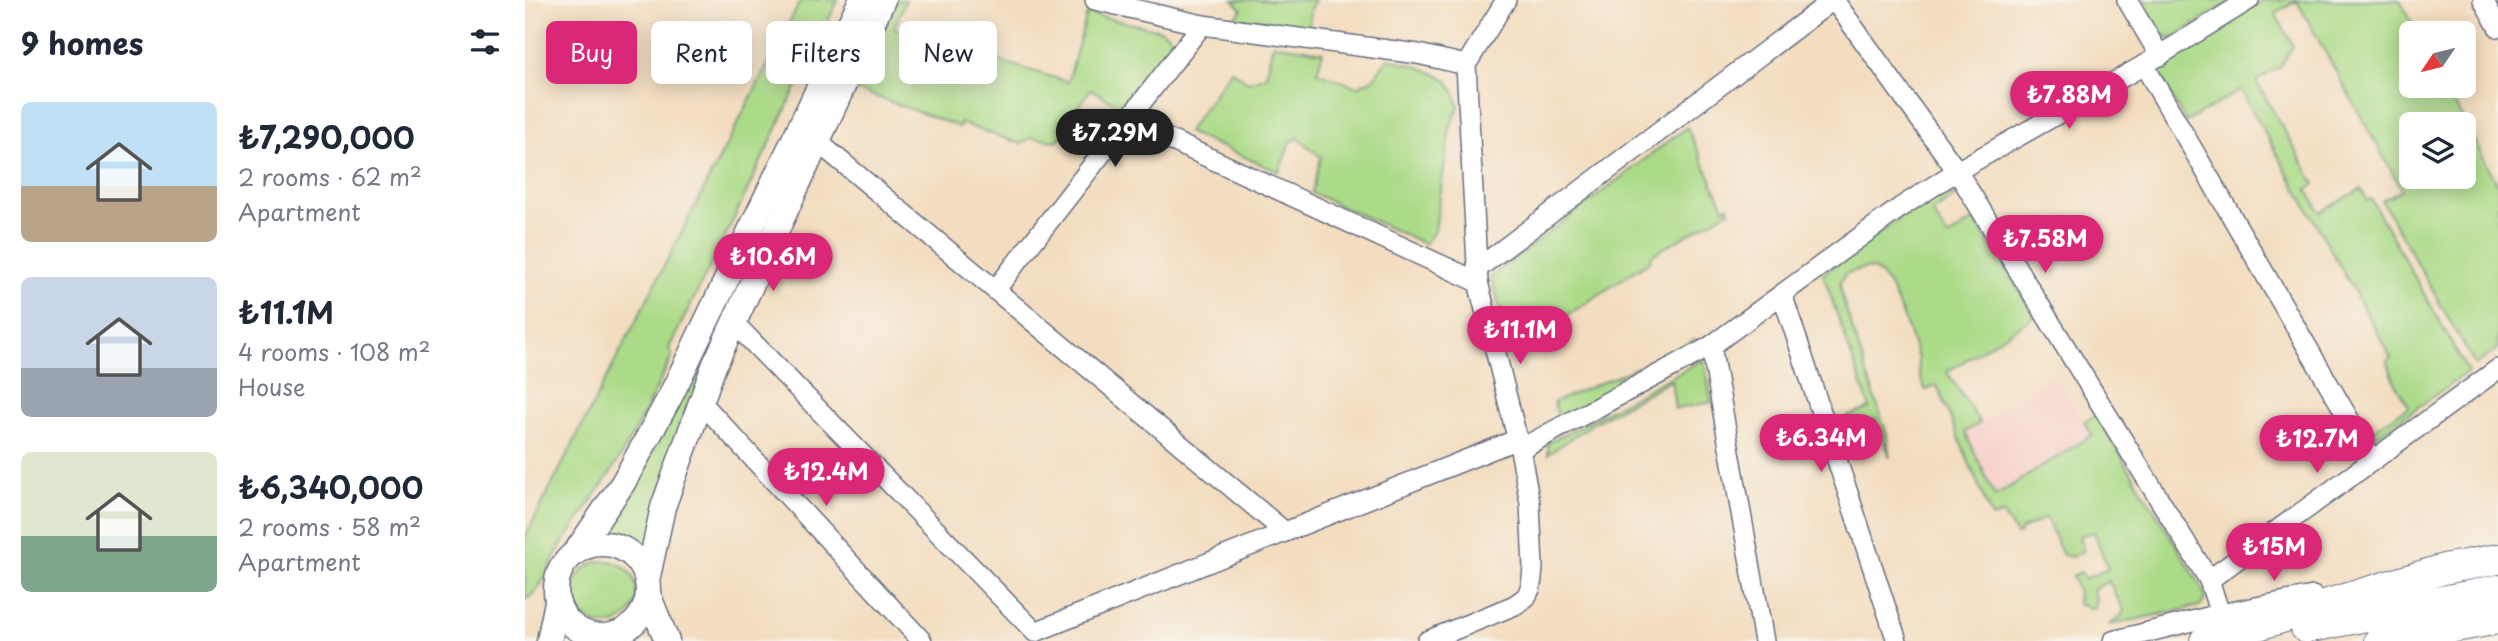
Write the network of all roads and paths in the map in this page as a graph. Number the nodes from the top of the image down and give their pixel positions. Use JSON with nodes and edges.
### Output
{"nodes":[{"id":1,"x":861,"y":0,"type":"edge"},
{"id":2,"x":883,"y":0,"type":"edge"},
{"id":3,"x":1095,"y":0,"type":"edge"},
{"id":4,"x":1506,"y":0,"type":"edge"},
{"id":5,"x":1834,"y":0,"type":"edge"},
{"id":6,"x":2127,"y":0,"type":"edge"},
{"id":7,"x":2249,"y":0,"type":"edge"},
{"id":8,"x":2483,"y":0,"type":"edge"},
{"id":9,"x":1202,"y":25,"type":"junction"},
{"id":10,"x":2498,"y":27,"type":"edge"},
{"id":11,"x":2152,"y":61,"type":"junction"},
{"id":12,"x":1466,"y":65,"type":"junction"},
{"id":13,"x":1127,"y":120,"type":"junction"},
{"id":14,"x":818,"y":142,"type":"junction"},
{"id":15,"x":1957,"y":171,"type":"junction"},
{"id":16,"x":1478,"y":276,"type":"junction"},
{"id":17,"x":996,"y":289,"type":"junction"},
{"id":18,"x":1782,"y":294,"type":"junction"},
{"id":19,"x":734,"y":323,"type":"junction"},
{"id":20,"x":1711,"y":346,"type":"junction"},
{"id":21,"x":2498,"y":369,"type":"edge"},
{"id":22,"x":701,"y":401,"type":"junction"},
{"id":23,"x":1519,"y":444,"type":"junction"},
{"id":24,"x":2372,"y":459,"type":"junction"},
{"id":25,"x":1285,"y":532,"type":"junction"},
{"id":26,"x":575,"y":553,"type":"junction"},
{"id":27,"x":2498,"y":559,"type":"edge"},
{"id":28,"x":2444,"y":569,"type":"junction"},
{"id":29,"x":2209,"y":580,"type":"junction"},
{"id":30,"x":647,"y":588,"type":"junction"},
{"id":31,"x":2498,"y":590,"type":"edge"},
{"id":32,"x":557,"y":603,"type":"junction"},
{"id":33,"x":2220,"y":614,"type":"junction"},
{"id":34,"x":2498,"y":619,"type":"edge"},
{"id":35,"x":2498,"y":629,"type":"edge"},
{"id":36,"x":619,"y":637,"type":"edge"},
{"id":37,"x":549,"y":641,"type":"edge"},
{"id":38,"x":667,"y":641,"type":"edge"},
{"id":39,"x":922,"y":641,"type":"edge"},
{"id":40,"x":1427,"y":641,"type":"edge"},
{"id":41,"x":1765,"y":641,"type":"edge"},
{"id":42,"x":1898,"y":641,"type":"edge"},
{"id":43,"x":2113,"y":641,"type":"edge"},
{"id":44,"x":2205,"y":641,"type":"edge"},
{"id":45,"x":2250,"y":641,"type":"edge"},
{"id":46,"x":2379,"y":641,"type":"edge"},
{"id":47,"x":2405,"y":641,"type":"edge"}],
"edges":[{"from":1,"to":26,"type":"main road"},
{"from":2,"to":14,"type":"main road"},
{"from":3,"to":9,"type":"street"},
{"from":4,"to":12,"type":"street"},
{"from":5,"to":15,"type":"street"},
{"from":5,"to":16,"type":"street"},
{"from":6,"to":11,"type":"street"},
{"from":7,"to":11,"type":"street"},
{"from":8,"to":10,"type":"street"},
{"from":9,"to":12,"type":"street"},
{"from":9,"to":13,"type":"street"},
{"from":11,"to":15,"type":"street"},
{"from":11,"to":24,"type":"street"},
{"from":12,"to":16,"type":"street"},
{"from":13,"to":16,"type":"street"},
{"from":13,"to":17,"type":"street"},
{"from":14,"to":17,"type":"street"},
{"from":14,"to":19,"type":"main road"},
{"from":15,"to":18,"type":"street"},
{"from":15,"to":29,"type":"street"},
{"from":16,"to":23,"type":"street"},
{"from":17,"to":25,"type":"street"},
{"from":18,"to":20,"type":"street"},
{"from":18,"to":42,"type":"street"},
{"from":19,"to":22,"type":"main road"},
{"from":19,"to":25,"type":"street"},
{"from":20,"to":23,"type":"street"},
{"from":20,"to":41,"type":"street"},
{"from":21,"to":24,"type":"street"},
{"from":22,"to":30,"type":"main road"},
{"from":22,"to":39,"type":"street"},
{"from":23,"to":25,"type":"street"},
{"from":23,"to":40,"type":"street"},
{"from":24,"to":29,"type":"street"},
{"from":26,"to":30,"type":"main road"},
{"from":26,"to":32,"type":"main road"},
{"from":27,"to":28,"type":"highway"},
{"from":28,"to":33,"type":"street"},
{"from":28,"to":44,"type":"highway"},
{"from":29,"to":33,"type":"street"},
{"from":30,"to":36,"type":"main road"},
{"from":30,"to":38,"type":"main road"},
{"from":31,"to":45,"type":"highway"},
{"from":32,"to":36,"type":"main road"},
{"from":32,"to":37,"type":"main road"},
{"from":33,"to":43,"type":"street"},
{"from":34,"to":46,"type":"highway"},
{"from":35,"to":47,"type":"highway"}]}
